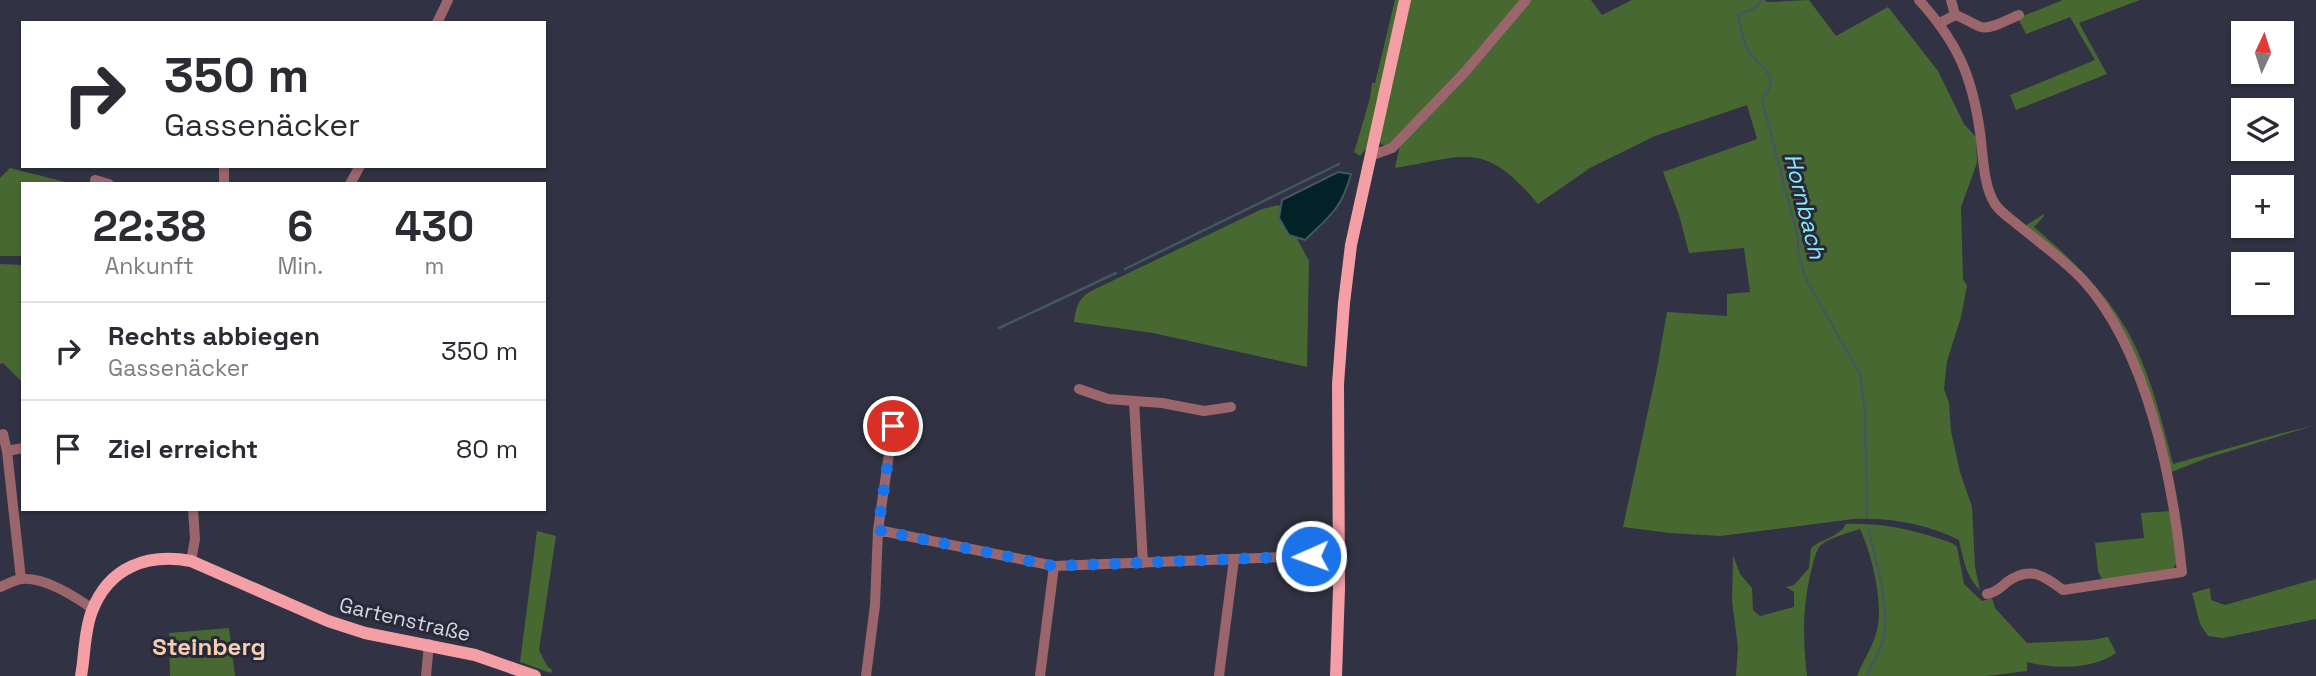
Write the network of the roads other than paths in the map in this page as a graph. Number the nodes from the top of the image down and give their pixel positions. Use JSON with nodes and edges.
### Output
{"nodes":[{"id":1,"x":448,"y":0,"type":"edge"},
{"id":2,"x":1405,"y":0,"type":"edge"},
{"id":3,"x":1526,"y":0,"type":"edge"},
{"id":4,"x":1919,"y":0,"type":"edge"},
{"id":5,"x":1951,"y":0,"type":"edge"},
{"id":6,"x":2019,"y":15,"type":"dead end"},
{"id":7,"x":1955,"y":16,"type":"junction"},
{"id":8,"x":438,"y":21,"type":"edge"},
{"id":9,"x":1940,"y":23,"type":"junction"},
{"id":10,"x":1370,"y":156,"type":"junction"},
{"id":11,"x":95,"y":180,"type":"dead end"},
{"id":12,"x":102,"y":182,"type":"edge"},
{"id":13,"x":1079,"y":389,"type":"dead end"},
{"id":14,"x":1134,"y":401,"type":"junction"},
{"id":15,"x":1231,"y":407,"type":"dead end"},
{"id":16,"x":893,"y":426,"type":"dead end"},
{"id":17,"x":3,"y":435,"type":"dead end"},
{"id":18,"x":21,"y":448,"type":"edge"},
{"id":19,"x":7,"y":451,"type":"junction"},
{"id":20,"x":193,"y":511,"type":"edge"},
{"id":21,"x":878,"y":530,"type":"junction"},
{"id":22,"x":1311,"y":556,"type":"dead end"},
{"id":23,"x":1234,"y":559,"type":"junction"},
{"id":24,"x":191,"y":561,"type":"junction"},
{"id":25,"x":1143,"y":563,"type":"junction"},
{"id":26,"x":1054,"y":566,"type":"junction"},
{"id":27,"x":21,"y":579,"type":"junction"},
{"id":28,"x":0,"y":587,"type":"edge"},
{"id":29,"x":1987,"y":594,"type":"dead end"},
{"id":30,"x":93,"y":609,"type":"junction"},
{"id":31,"x":429,"y":644,"type":"junction"},
{"id":32,"x":81,"y":676,"type":"edge"},
{"id":33,"x":426,"y":676,"type":"edge"},
{"id":34,"x":535,"y":676,"type":"edge"},
{"id":35,"x":866,"y":676,"type":"edge"},
{"id":36,"x":1040,"y":676,"type":"edge"},
{"id":37,"x":1219,"y":676,"type":"edge"},
{"id":38,"x":1336,"y":676,"type":"edge"}],
"edges":[{"from":1,"to":8,"type":"street"},
{"from":2,"to":10,"type":"main road"},
{"from":3,"to":10,"type":"street"},
{"from":4,"to":9,"type":"street"},
{"from":5,"to":7,"type":"street"},
{"from":6,"to":7,"type":"street"},
{"from":7,"to":9,"type":"street"},
{"from":9,"to":29,"type":"street"},
{"from":10,"to":38,"type":"main road"},
{"from":11,"to":12,"type":"street"},
{"from":13,"to":14,"type":"street"},
{"from":14,"to":15,"type":"street"},
{"from":14,"to":25,"type":"street"},
{"from":16,"to":21,"type":"street"},
{"from":17,"to":19,"type":"street"},
{"from":18,"to":19,"type":"street"},
{"from":19,"to":27,"type":"street"},
{"from":20,"to":24,"type":"street"},
{"from":21,"to":26,"type":"street"},
{"from":21,"to":35,"type":"street"},
{"from":22,"to":23,"type":"street"},
{"from":23,"to":25,"type":"street"},
{"from":23,"to":37,"type":"street"},
{"from":24,"to":30,"type":"main road","name":"Gartenstraße"},
{"from":24,"to":31,"type":"main road","name":"Gartenstraße"},
{"from":25,"to":26,"type":"street"},
{"from":26,"to":36,"type":"street"},
{"from":27,"to":28,"type":"street"},
{"from":27,"to":30,"type":"street"},
{"from":30,"to":32,"type":"main road"},
{"from":31,"to":33,"type":"street"},
{"from":31,"to":34,"type":"main road","name":"Gartenstraße"}]}
